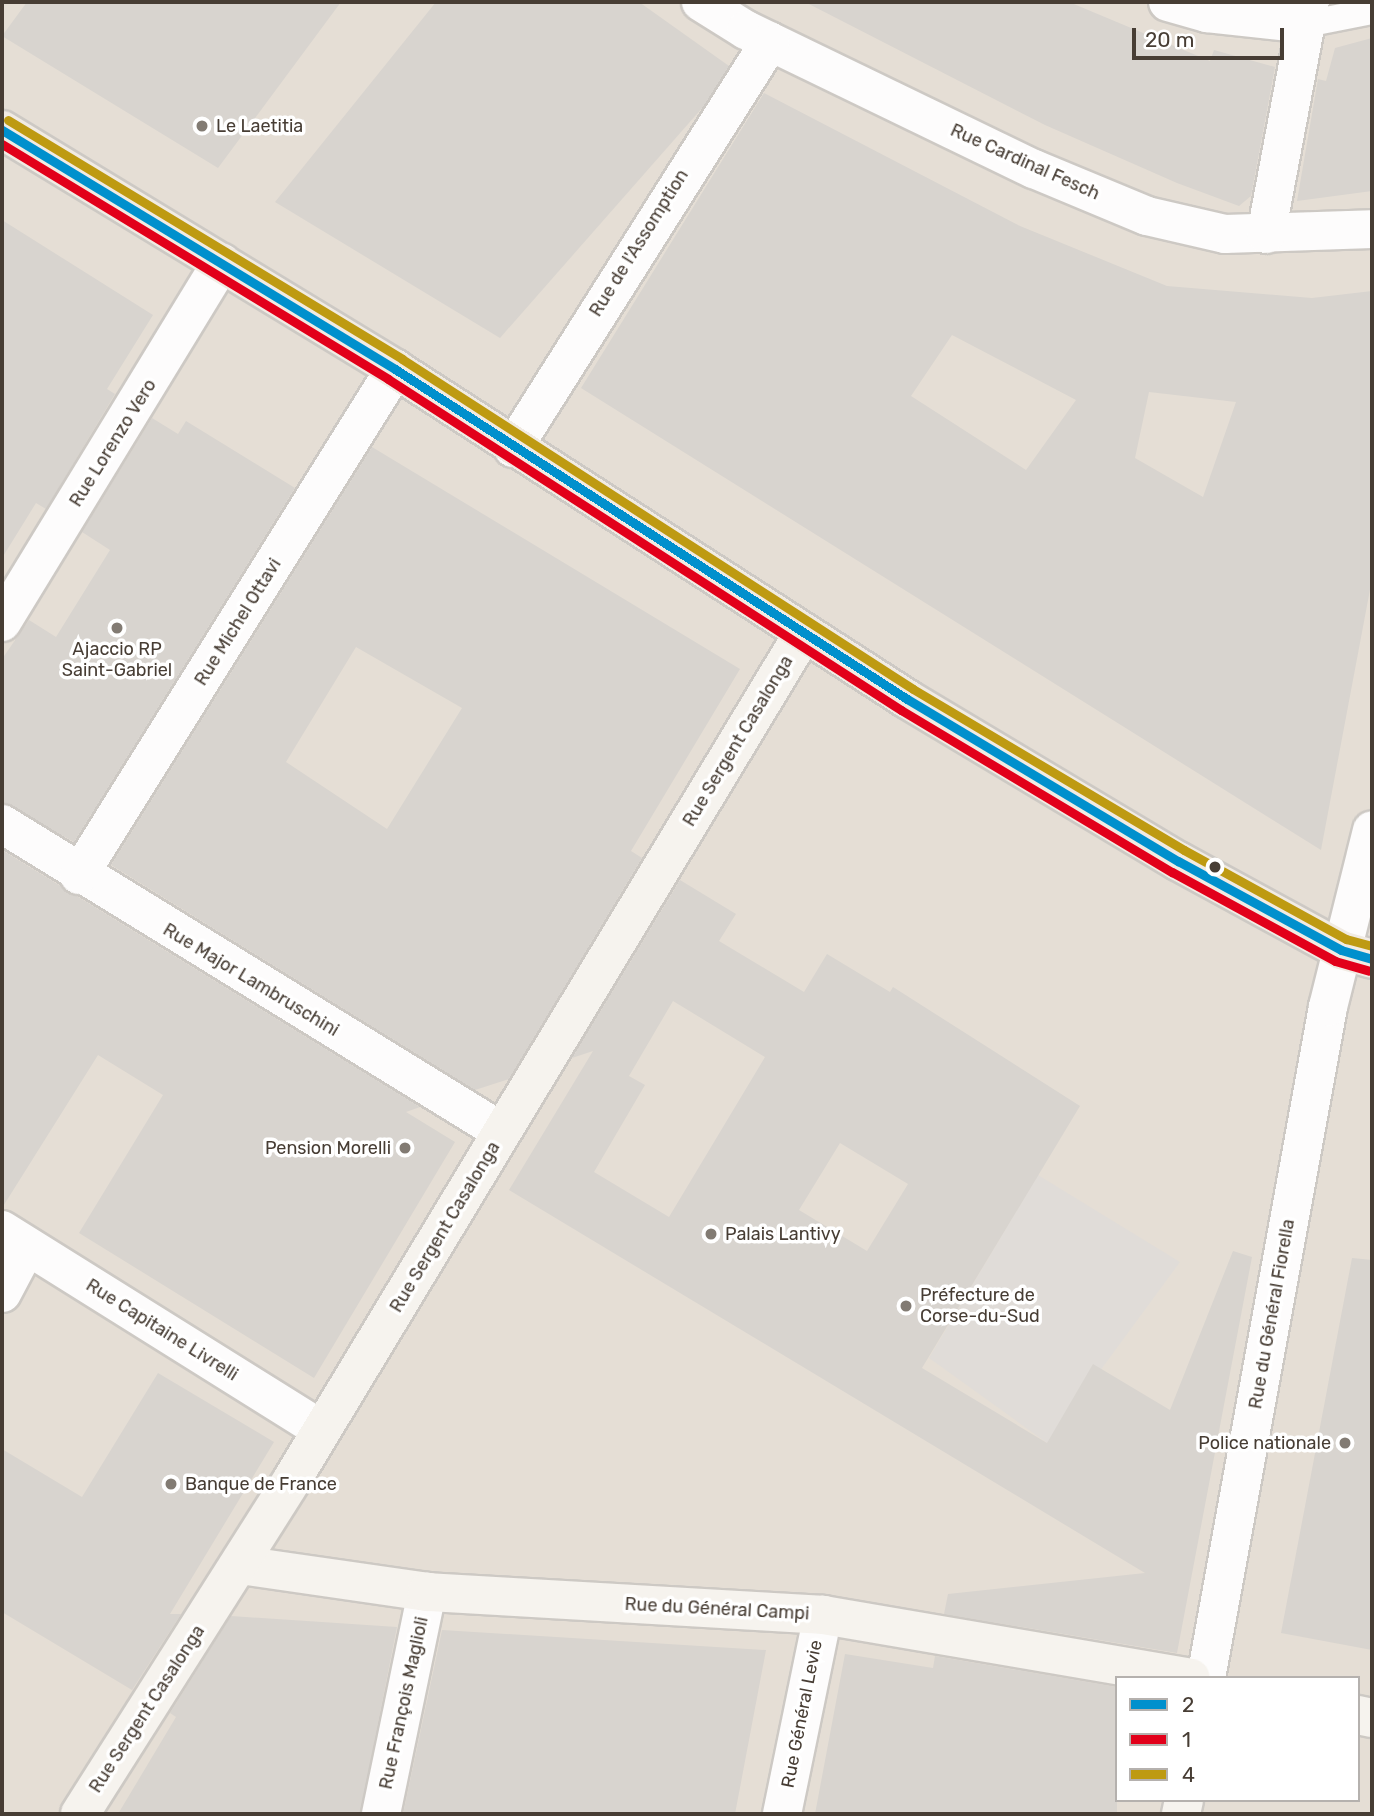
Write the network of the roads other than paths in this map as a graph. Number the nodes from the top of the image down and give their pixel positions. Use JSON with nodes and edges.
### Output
{"nodes":[{"id":1,"x":701,"y":2,"type":"edge"},
{"id":2,"x":1168,"y":2,"type":"edge"},
{"id":3,"x":1372,"y":11,"type":"edge"},
{"id":4,"x":1308,"y":13,"type":"edge"},
{"id":5,"x":769,"y":41,"type":"junction"},
{"id":6,"x":2,"y":130,"type":"edge"},
{"id":7,"x":1372,"y":229,"type":"edge"},
{"id":8,"x":1266,"y":234,"type":"junction"},
{"id":9,"x":221,"y":263,"type":"junction"},
{"id":10,"x":395,"y":369,"type":"junction"},
{"id":11,"x":513,"y":448,"type":"junction"},
{"id":12,"x":2,"y":622,"type":"edge"},
{"id":13,"x":803,"y":634,"type":"junction"},
{"id":14,"x":2,"y":824,"type":"edge"},
{"id":15,"x":1372,"y":830,"type":"edge"},
{"id":16,"x":79,"y":875,"type":"junction"},
{"id":17,"x":1357,"y":955,"type":"edge"},
{"id":18,"x":502,"y":1132,"type":"junction"},
{"id":19,"x":15,"y":1238,"type":"edge"},
{"id":20,"x":2,"y":1293,"type":"edge"},
{"id":21,"x":322,"y":1430,"type":"junction"},
{"id":22,"x":240,"y":1564,"type":"junction"},
{"id":23,"x":427,"y":1592,"type":"junction"},
{"id":24,"x":822,"y":1615,"type":"junction"},
{"id":25,"x":1179,"y":1676,"type":"edge"},
{"id":26,"x":1206,"y":1676,"type":"edge"},
{"id":27,"x":80,"y":1814,"type":"edge"},
{"id":28,"x":381,"y":1814,"type":"edge"},
{"id":29,"x":782,"y":1814,"type":"edge"}],
"edges":[{"from":1,"to":5,"type":"street","name":"Rue Cardinal Fesch"},
{"from":2,"to":4,"type":"street"},
{"from":3,"to":4,"type":"lane"},
{"from":4,"to":8,"type":"street"},
{"from":5,"to":8,"type":"street","name":"Rue Cardinal Fesch"},
{"from":5,"to":11,"type":"street","name":"Rue de l'Assomption"},
{"from":6,"to":9,"type":"main road"},
{"from":7,"to":8,"type":"street","name":"Rue Cardinal Fesch"},
{"from":9,"to":10,"type":"main road"},
{"from":9,"to":12,"type":"street","name":"Rue Lorenzo Vero"},
{"from":10,"to":11,"type":"main road"},
{"from":10,"to":16,"type":"street","name":"Rue Michel Ottavi"},
{"from":11,"to":13,"type":"main road"},
{"from":13,"to":17,"type":"main road"},
{"from":13,"to":18,"type":"street","name":"Rue Sergent Casalonga"},
{"from":14,"to":16,"type":"street","name":"Rue Major Lambruschini"},
{"from":15,"to":17,"type":"street","name":"Rue du Général Fiorella"},
{"from":16,"to":18,"type":"street","name":"Rue Major Lambruschini"},
{"from":17,"to":26,"type":"street","name":"Rue du Général Fiorella"},
{"from":18,"to":21,"type":"street","name":"Rue Sergent Casalonga"},
{"from":19,"to":20,"type":"street"},
{"from":19,"to":21,"type":"street","name":"Rue Capitaine Livrelli"},
{"from":21,"to":22,"type":"street","name":"Rue Sergent Casalonga"},
{"from":22,"to":23,"type":"street","name":"Rue du Général Campi"},
{"from":22,"to":27,"type":"street","name":"Rue Sergent Casalonga"},
{"from":23,"to":24,"type":"street","name":"Rue du Général Campi"},
{"from":23,"to":28,"type":"street","name":"Rue François Maglioli"},
{"from":24,"to":25,"type":"street","name":"Rue du Général Campi"},
{"from":24,"to":29,"type":"street","name":"Rue Général Levie"}]}
